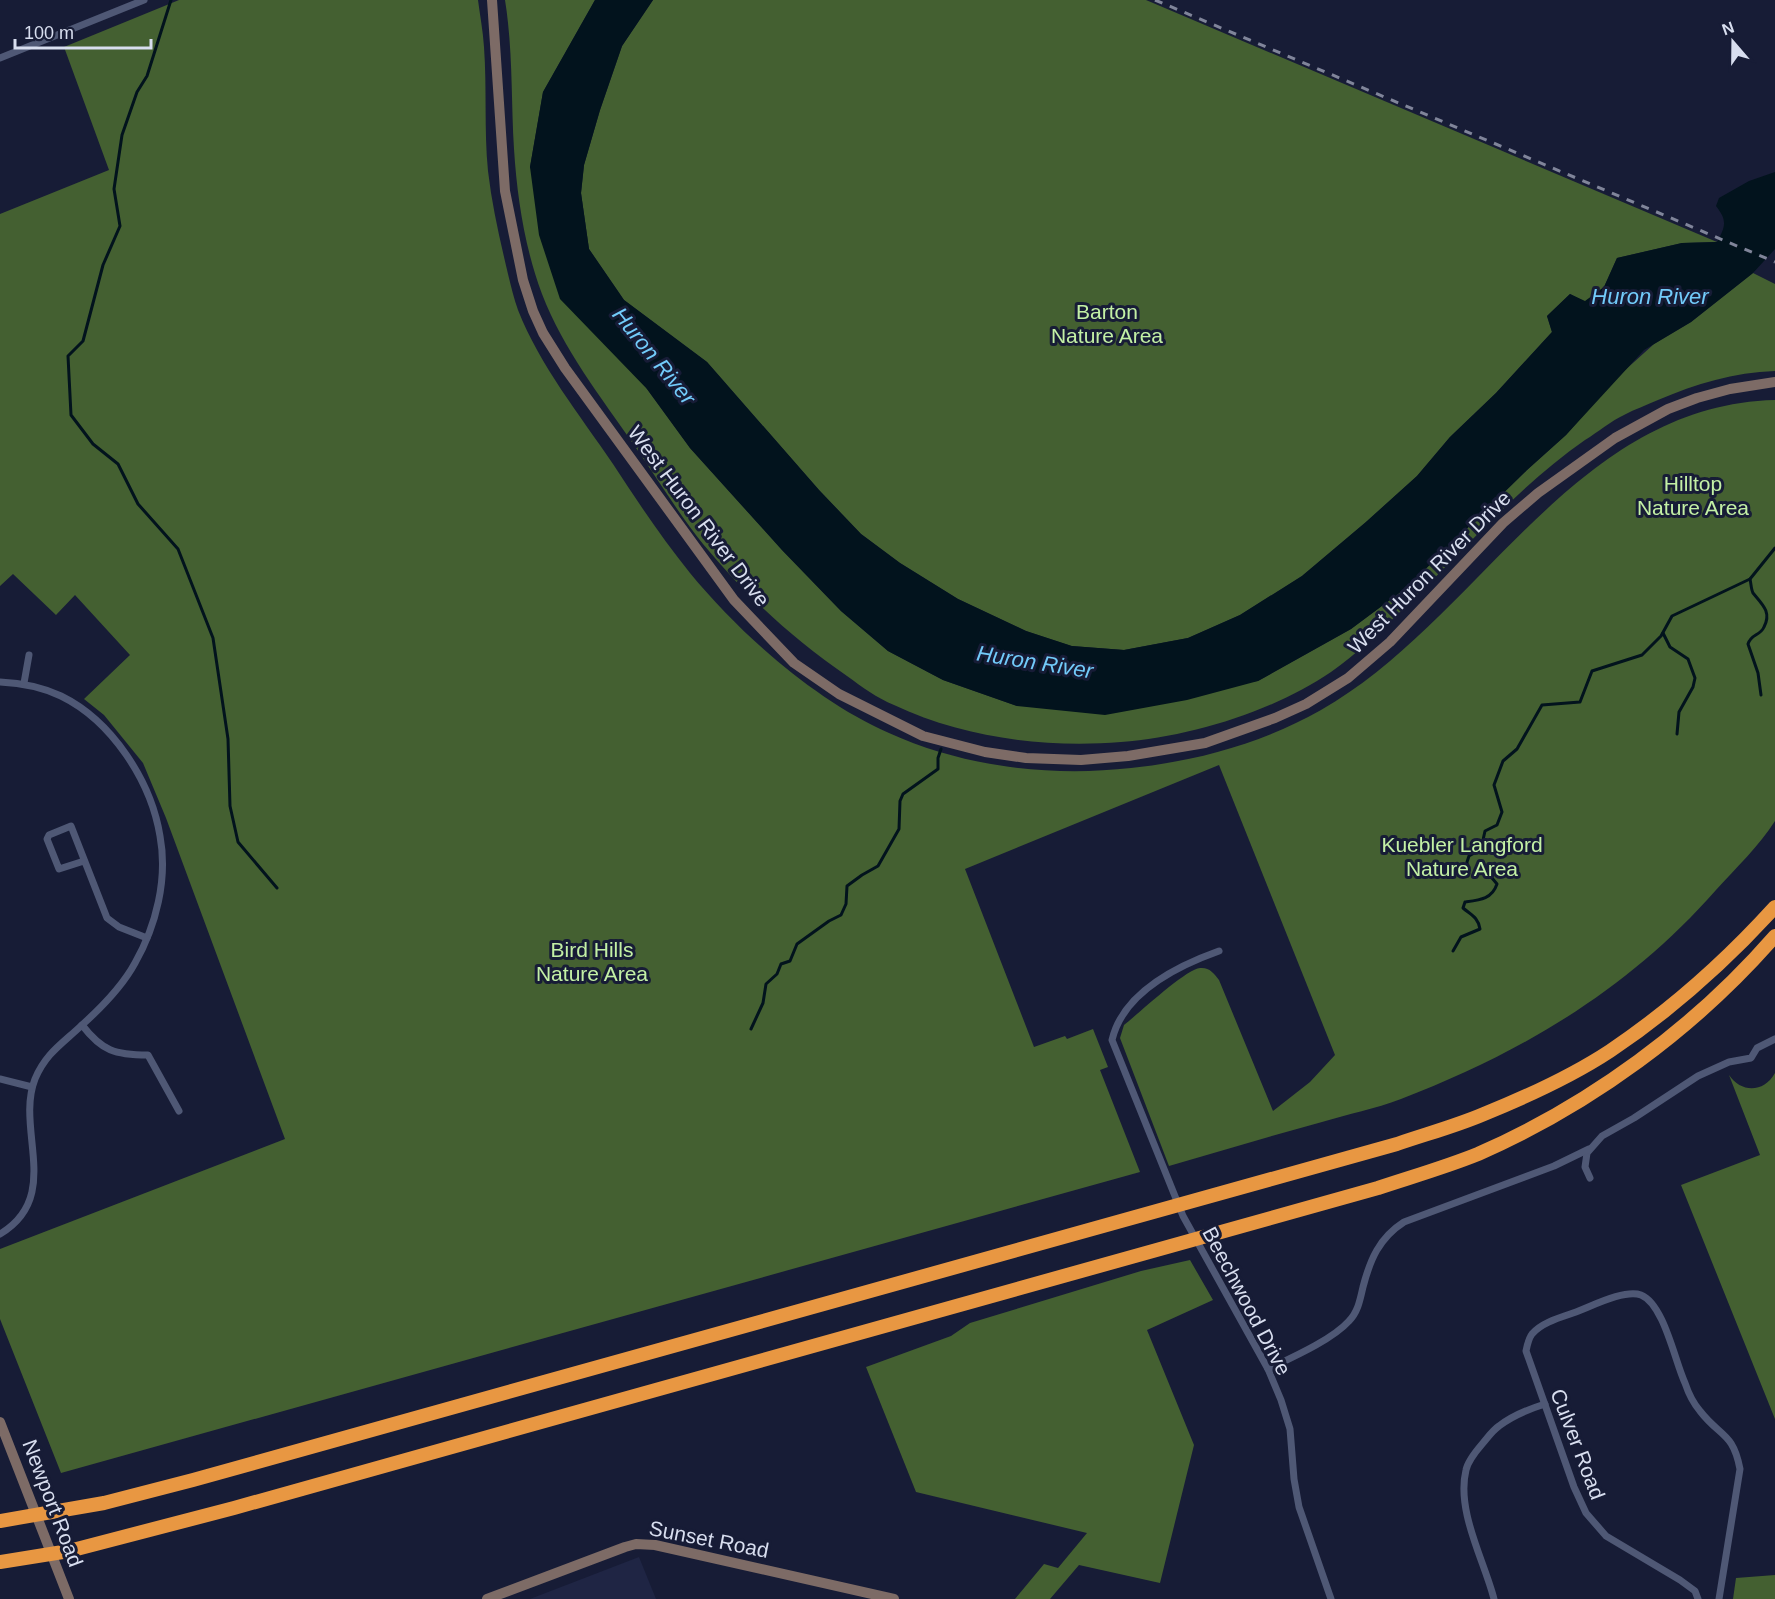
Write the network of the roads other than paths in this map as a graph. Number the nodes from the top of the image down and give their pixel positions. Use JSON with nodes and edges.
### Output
{"nodes":[{"id":1,"x":144,"y":0,"type":"edge"},
{"id":2,"x":492,"y":0,"type":"edge"},
{"id":3,"x":0,"y":58,"type":"edge"},
{"id":4,"x":1775,"y":382,"type":"edge"},
{"id":5,"x":29,"y":656,"type":"dead end"},
{"id":6,"x":0,"y":682,"type":"edge"},
{"id":7,"x":24,"y":683,"type":"junction"},
{"id":8,"x":84,"y":861,"type":"junction"},
{"id":9,"x":1775,"y":907,"type":"edge"},
{"id":10,"x":1775,"y":936,"type":"edge"},
{"id":11,"x":147,"y":938,"type":"junction"},
{"id":12,"x":1219,"y":951,"type":"dead end"},
{"id":13,"x":82,"y":1025,"type":"junction"},
{"id":14,"x":1775,"y":1039,"type":"edge"},
{"id":15,"x":0,"y":1079,"type":"edge"},
{"id":16,"x":32,"y":1087,"type":"junction"},
{"id":17,"x":179,"y":1111,"type":"dead end"},
{"id":18,"x":1589,"y":1149,"type":"junction"},
{"id":19,"x":1590,"y":1178,"type":"dead end"},
{"id":20,"x":0,"y":1234,"type":"edge"},
{"id":21,"x":1268,"y":1370,"type":"junction"},
{"id":22,"x":1545,"y":1404,"type":"junction"},
{"id":23,"x":0,"y":1422,"type":"edge"},
{"id":24,"x":0,"y":1521,"type":"edge"},
{"id":25,"x":0,"y":1562,"type":"edge"},
{"id":26,"x":69,"y":1599,"type":"edge"},
{"id":27,"x":487,"y":1599,"type":"edge"},
{"id":28,"x":894,"y":1599,"type":"edge"},
{"id":29,"x":1331,"y":1599,"type":"edge"},
{"id":30,"x":1494,"y":1599,"type":"edge"},
{"id":31,"x":1698,"y":1599,"type":"edge"},
{"id":32,"x":1719,"y":1599,"type":"edge"}],
"edges":[{"from":1,"to":3,"type":"street"},
{"from":2,"to":4,"type":"street","name":"West Huron River Drive"},
{"from":5,"to":7,"type":"street"},
{"from":6,"to":7,"type":"street"},
{"from":7,"to":11,"type":"street"},
{"from":8,"to":8,"type":"street"},
{"from":8,"to":11,"type":"street"},
{"from":9,"to":24,"type":"highway"},
{"from":10,"to":25,"type":"highway"},
{"from":11,"to":13,"type":"street"},
{"from":12,"to":21,"type":"street","name":"Beechwood Drive"},
{"from":13,"to":16,"type":"street"},
{"from":13,"to":17,"type":"street"},
{"from":14,"to":18,"type":"street"},
{"from":15,"to":16,"type":"street"},
{"from":16,"to":20,"type":"street"},
{"from":18,"to":19,"type":"street"},
{"from":18,"to":21,"type":"street"},
{"from":21,"to":29,"type":"street","name":"Beechwood Drive"},
{"from":22,"to":30,"type":"street"},
{"from":22,"to":31,"type":"street","name":"Culver Road"},
{"from":22,"to":32,"type":"street","name":"Culver Road"},
{"from":23,"to":26,"type":"street","name":"Newport Road"},
{"from":27,"to":28,"type":"street","name":"Sunset Road"}]}
